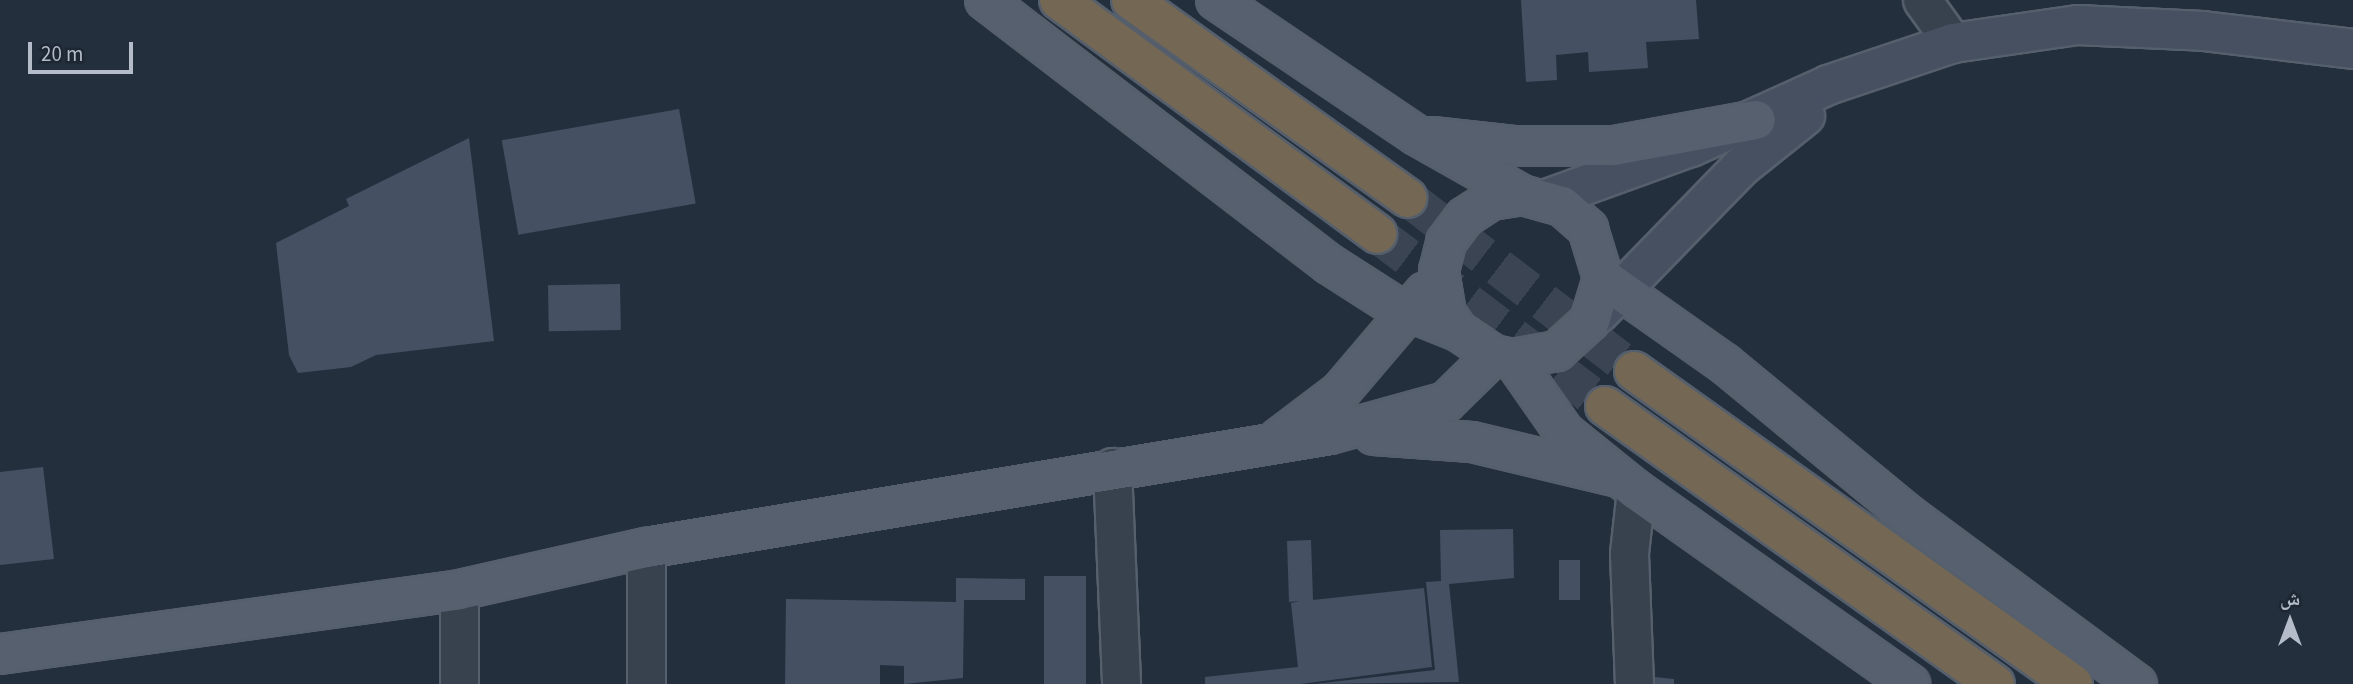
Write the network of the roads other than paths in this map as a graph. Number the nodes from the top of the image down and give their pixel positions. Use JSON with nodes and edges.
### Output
{"nodes":[{"id":1,"x":985,"y":0,"type":"edge"},
{"id":2,"x":1059,"y":0,"type":"edge"},
{"id":3,"x":1131,"y":0,"type":"edge"},
{"id":4,"x":1216,"y":0,"type":"edge"},
{"id":5,"x":1922,"y":0,"type":"edge"},
{"id":6,"x":1953,"y":43,"type":"junction"},
{"id":7,"x":2353,"y":49,"type":"edge"},
{"id":8,"x":1873,"y":69,"type":"junction"},
{"id":9,"x":1756,"y":120,"type":"junction"},
{"id":10,"x":1416,"y":135,"type":"junction"},
{"id":11,"x":1534,"y":197,"type":"junction"},
{"id":12,"x":1408,"y":198,"type":"tunnel mouth"},
{"id":13,"x":1377,"y":234,"type":"tunnel mouth"},
{"id":14,"x":1439,"y":271,"type":"junction"},
{"id":15,"x":1613,"y":284,"type":"junction"},
{"id":16,"x":1411,"y":313,"type":"junction"},
{"id":17,"x":1458,"y":331,"type":"junction"},
{"id":18,"x":1503,"y":357,"type":"junction"},
{"id":19,"x":1634,"y":371,"type":"tunnel mouth"},
{"id":20,"x":1605,"y":406,"type":"tunnel mouth"},
{"id":21,"x":1330,"y":434,"type":"junction"},
{"id":22,"x":1267,"y":446,"type":"junction"},
{"id":23,"x":1112,"y":467,"type":"junction"},
{"id":24,"x":1628,"y":484,"type":"junction"},
{"id":25,"x":646,"y":548,"type":"junction"},
{"id":26,"x":459,"y":590,"type":"junction"},
{"id":27,"x":0,"y":653,"type":"edge"},
{"id":28,"x":459,"y":684,"type":"edge"},
{"id":29,"x":646,"y":684,"type":"edge"},
{"id":30,"x":1121,"y":684,"type":"edge"},
{"id":31,"x":1634,"y":684,"type":"edge"},
{"id":32,"x":1910,"y":684,"type":"edge"},
{"id":33,"x":1995,"y":684,"type":"edge"},
{"id":34,"x":2073,"y":684,"type":"edge"},
{"id":35,"x":2137,"y":684,"type":"edge"}],
"edges":[{"from":1,"to":16,"type":"main road"},
{"from":2,"to":13,"type":"highway"},
{"from":3,"to":12,"type":"highway"},
{"from":4,"to":10,"type":"main road"},
{"from":5,"to":6,"type":"street"},
{"from":6,"to":7,"type":"main road"},
{"from":6,"to":8,"type":"main road"},
{"from":8,"to":9,"type":"main road"},
{"from":8,"to":15,"type":"main road"},
{"from":9,"to":10,"type":"main road"},
{"from":9,"to":11,"type":"main road"},
{"from":10,"to":11,"type":"main road"},
{"from":11,"to":14,"type":"main road"},
{"from":11,"to":15,"type":"main road"},
{"from":14,"to":16,"type":"main road"},
{"from":14,"to":17,"type":"main road"},
{"from":15,"to":18,"type":"main road"},
{"from":15,"to":35,"type":"main road"},
{"from":16,"to":17,"type":"main road"},
{"from":16,"to":22,"type":"main road"},
{"from":17,"to":18,"type":"main road"},
{"from":18,"to":21,"type":"main road"},
{"from":18,"to":24,"type":"main road"},
{"from":19,"to":34,"type":"highway"},
{"from":20,"to":33,"type":"highway"},
{"from":21,"to":22,"type":"main road"},
{"from":21,"to":24,"type":"main road"},
{"from":22,"to":23,"type":"main road"},
{"from":23,"to":25,"type":"main road"},
{"from":23,"to":30,"type":"street"},
{"from":24,"to":31,"type":"street"},
{"from":24,"to":32,"type":"main road"},
{"from":25,"to":26,"type":"main road"},
{"from":25,"to":29,"type":"street"},
{"from":26,"to":27,"type":"main road"},
{"from":26,"to":28,"type":"street"}]}
